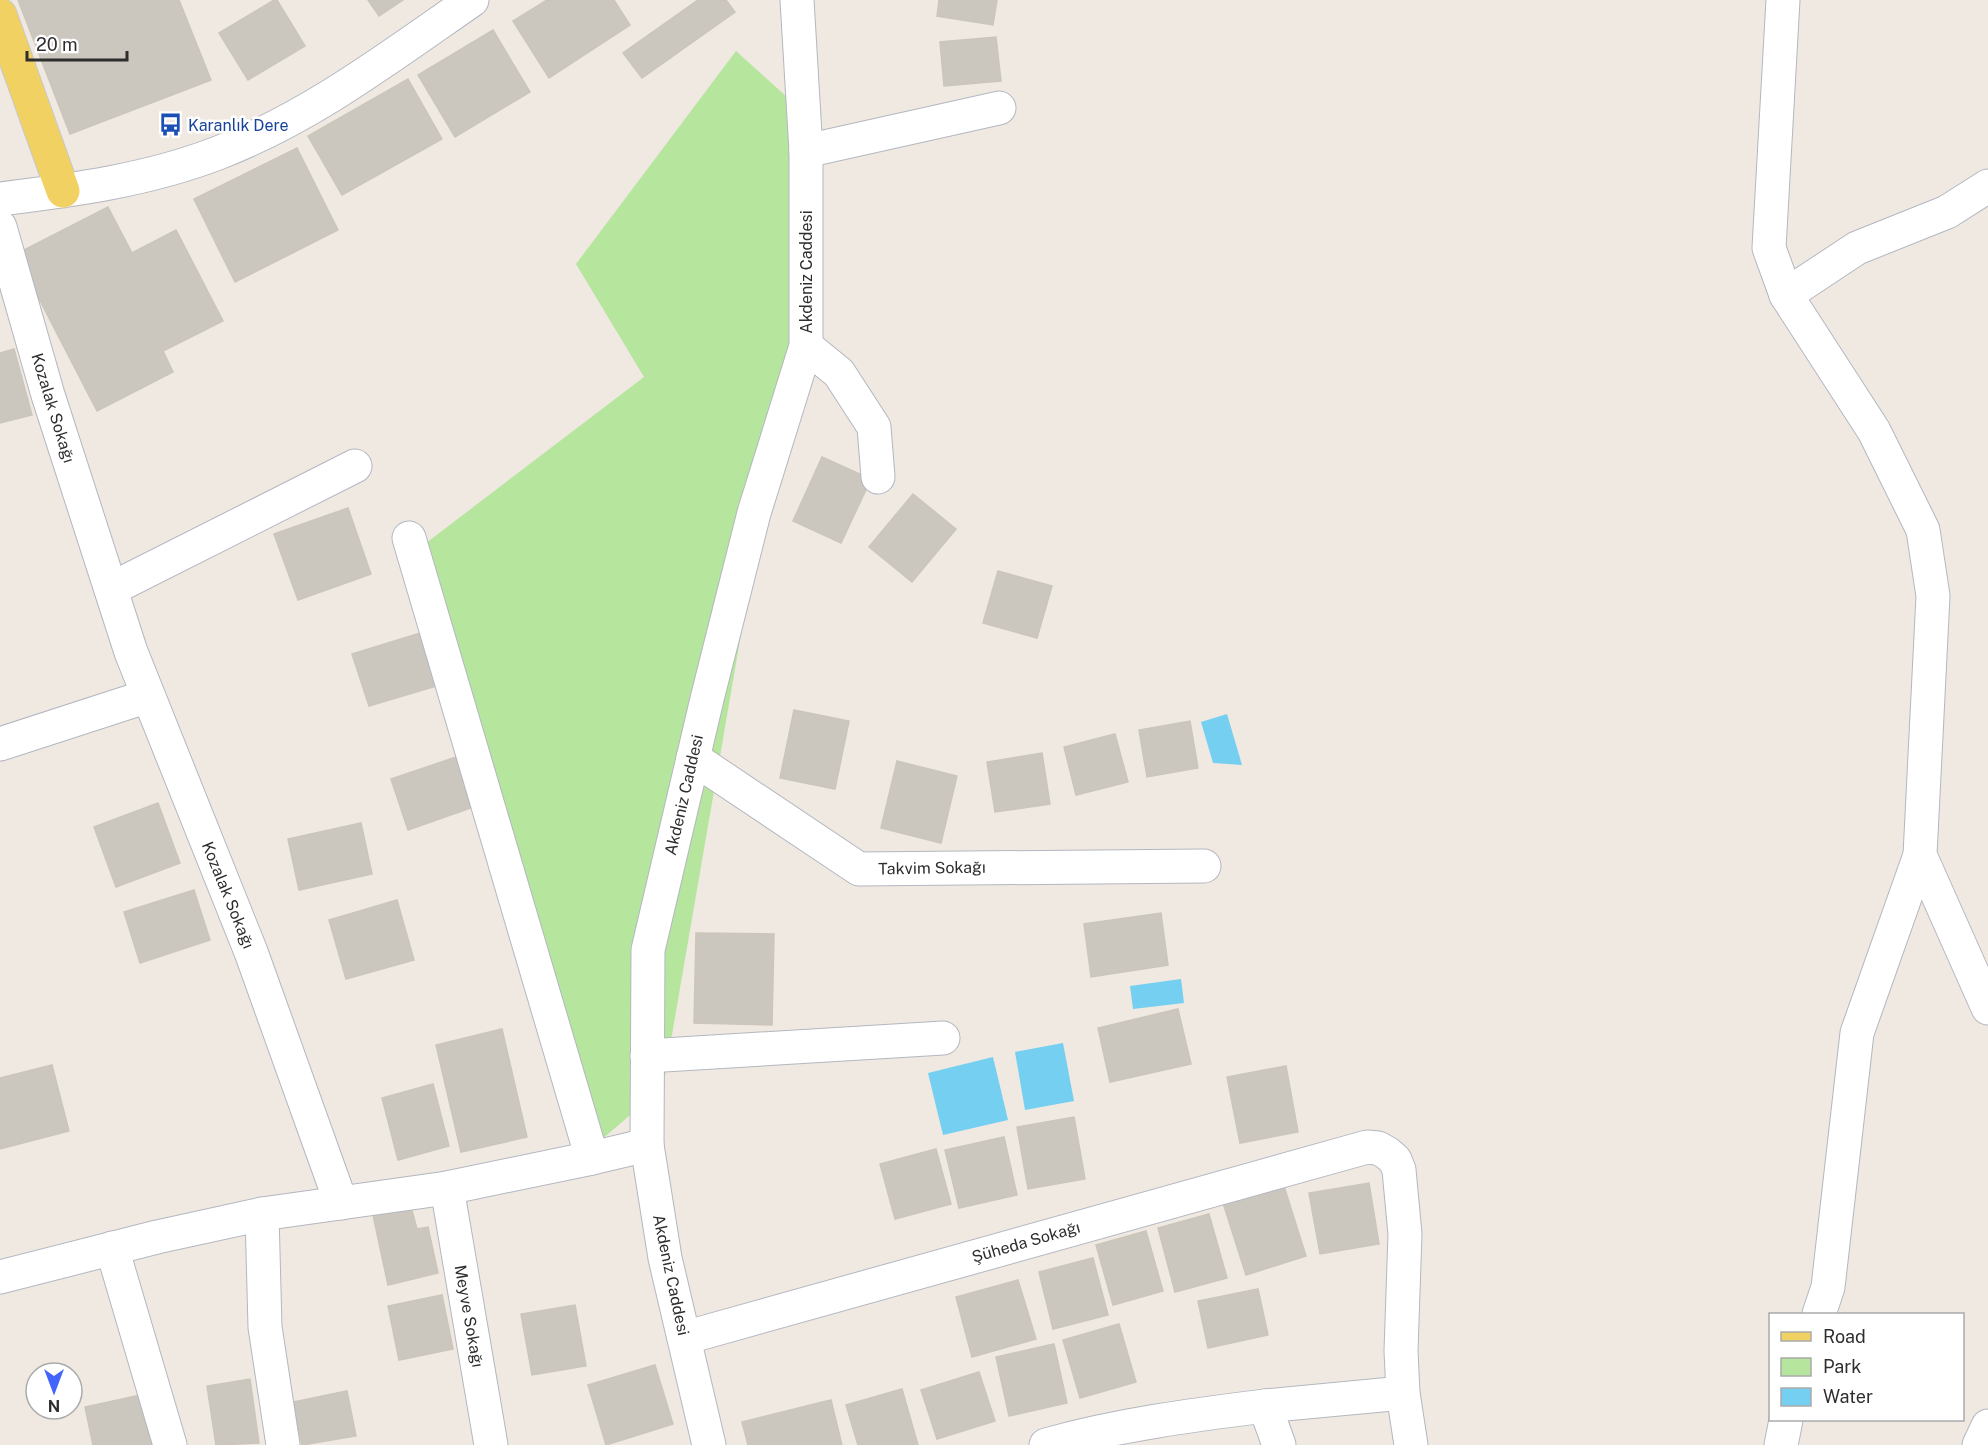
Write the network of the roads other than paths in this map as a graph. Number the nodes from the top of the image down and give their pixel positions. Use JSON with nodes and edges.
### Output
{"nodes":[{"id":1,"x":472,"y":0,"type":"edge"},
{"id":2,"x":797,"y":0,"type":"edge"},
{"id":3,"x":1784,"y":0,"type":"edge"},
{"id":4,"x":0,"y":15,"type":"edge"},
{"id":5,"x":999,"y":108,"type":"dead end"},
{"id":6,"x":806,"y":151,"type":"junction"},
{"id":7,"x":1988,"y":186,"type":"edge"},
{"id":8,"x":63,"y":191,"type":"junction"},
{"id":9,"x":0,"y":199,"type":"edge"},
{"id":10,"x":0,"y":226,"type":"edge"},
{"id":11,"x":1786,"y":295,"type":"junction"},
{"id":12,"x":806,"y":346,"type":"junction"},
{"id":13,"x":355,"y":466,"type":"dead end"},
{"id":14,"x":878,"y":477,"type":"dead end"},
{"id":15,"x":409,"y":538,"type":"dead end"},
{"id":16,"x":111,"y":589,"type":"junction"},
{"id":17,"x":148,"y":696,"type":"junction"},
{"id":18,"x":0,"y":744,"type":"edge"},
{"id":19,"x":693,"y":758,"type":"junction"},
{"id":20,"x":1920,"y":855,"type":"junction"},
{"id":21,"x":1204,"y":866,"type":"dead end"},
{"id":22,"x":1988,"y":1008,"type":"edge"},
{"id":23,"x":943,"y":1038,"type":"dead end"},
{"id":24,"x":647,"y":1056,"type":"junction"},
{"id":25,"x":647,"y":1145,"type":"junction"},
{"id":26,"x":592,"y":1158,"type":"junction"},
{"id":27,"x":447,"y":1188,"type":"junction"},
{"id":28,"x":342,"y":1203,"type":"junction"},
{"id":29,"x":262,"y":1214,"type":"junction"},
{"id":30,"x":112,"y":1248,"type":"junction"},
{"id":31,"x":0,"y":1277,"type":"edge"},
{"id":32,"x":1819,"y":1313,"type":"edge"},
{"id":33,"x":684,"y":1338,"type":"junction"},
{"id":34,"x":1403,"y":1393,"type":"junction"},
{"id":35,"x":1264,"y":1406,"type":"junction"},
{"id":36,"x":1786,"y":1421,"type":"edge"},
{"id":37,"x":1988,"y":1426,"type":"edge"},
{"id":38,"x":170,"y":1445,"type":"edge"},
{"id":39,"x":283,"y":1445,"type":"edge"},
{"id":40,"x":491,"y":1445,"type":"edge"},
{"id":41,"x":709,"y":1445,"type":"edge"},
{"id":42,"x":1046,"y":1445,"type":"edge"},
{"id":43,"x":1279,"y":1445,"type":"edge"},
{"id":44,"x":1411,"y":1445,"type":"edge"},
{"id":45,"x":1781,"y":1445,"type":"edge"},
{"id":46,"x":1979,"y":1445,"type":"edge"}],
"edges":[{"from":1,"to":8,"type":"street"},
{"from":2,"to":6,"type":"street","name":"Akdeniz Caddesi"},
{"from":3,"to":11,"type":"street"},
{"from":4,"to":8,"type":"main road"},
{"from":5,"to":6,"type":"street"},
{"from":6,"to":12,"type":"street","name":"Akdeniz Caddesi"},
{"from":7,"to":11,"type":"street"},
{"from":8,"to":9,"type":"street"},
{"from":10,"to":16,"type":"street","name":"Kozalak Sokağı"},
{"from":11,"to":20,"type":"street"},
{"from":12,"to":14,"type":"street"},
{"from":12,"to":19,"type":"street","name":"Akdeniz Caddesi"},
{"from":13,"to":16,"type":"street"},
{"from":15,"to":26,"type":"street"},
{"from":16,"to":17,"type":"street","name":"Kozalak Sokağı"},
{"from":17,"to":18,"type":"street"},
{"from":17,"to":28,"type":"street","name":"Kozalak Sokağı"},
{"from":19,"to":21,"type":"street","name":"Takvim Sokağı"},
{"from":19,"to":24,"type":"street","name":"Akdeniz Caddesi"},
{"from":20,"to":22,"type":"street"},
{"from":20,"to":32,"type":"street"},
{"from":23,"to":24,"type":"street"},
{"from":24,"to":25,"type":"street","name":"Akdeniz Caddesi"},
{"from":25,"to":26,"type":"street"},
{"from":25,"to":33,"type":"street","name":"Akdeniz Caddesi"},
{"from":26,"to":27,"type":"street"},
{"from":27,"to":28,"type":"street"},
{"from":27,"to":40,"type":"street","name":"Meyve Sokağı"},
{"from":28,"to":29,"type":"street"},
{"from":29,"to":30,"type":"street"},
{"from":29,"to":39,"type":"street"},
{"from":30,"to":31,"type":"street"},
{"from":30,"to":38,"type":"street"},
{"from":33,"to":34,"type":"street","name":"Şüheda Sokağı"},
{"from":33,"to":41,"type":"street","name":"Akdeniz Caddesi"},
{"from":34,"to":35,"type":"street"},
{"from":34,"to":44,"type":"street"},
{"from":35,"to":42,"type":"street"},
{"from":35,"to":43,"type":"street"},
{"from":36,"to":45,"type":"street"},
{"from":37,"to":46,"type":"street"}]}
